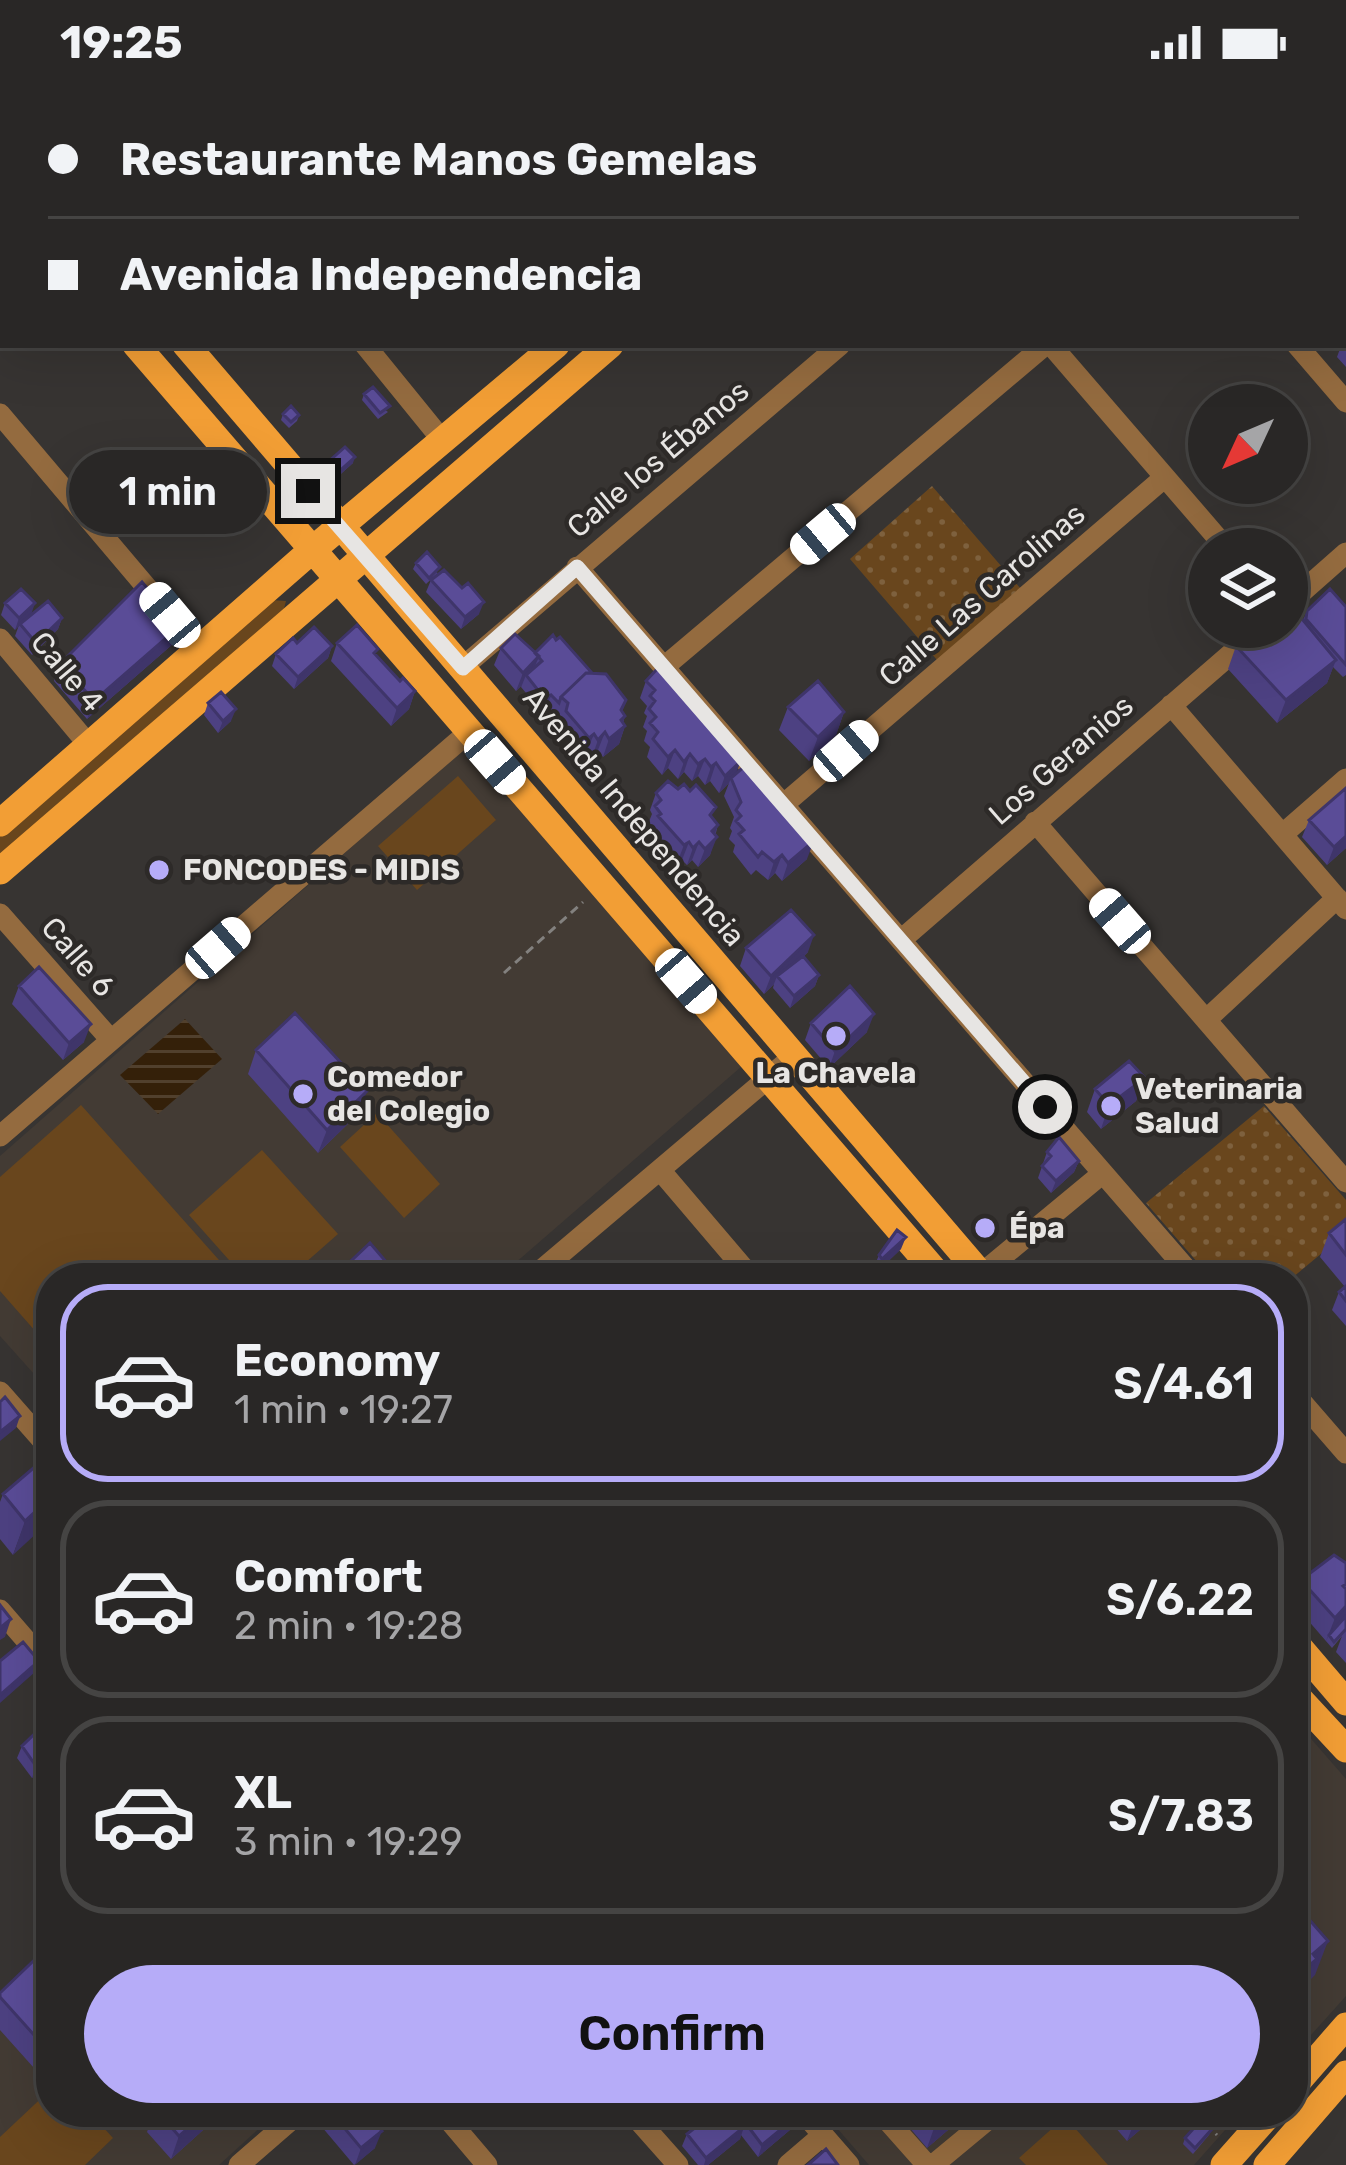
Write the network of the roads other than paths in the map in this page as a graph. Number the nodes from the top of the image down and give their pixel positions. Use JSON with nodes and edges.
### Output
{"nodes":[{"id":1,"x":139,"y":348,"type":"edge"},
{"id":2,"x":189,"y":348,"type":"edge"},
{"id":3,"x":366,"y":348,"type":"edge"},
{"id":4,"x":552,"y":348,"type":"edge"},
{"id":5,"x":606,"y":348,"type":"edge"},
{"id":6,"x":836,"y":348,"type":"edge"},
{"id":7,"x":1044,"y":348,"type":"edge"},
{"id":8,"x":1051,"y":348,"type":"edge"},
{"id":9,"x":1305,"y":348,"type":"edge"},
{"id":10,"x":1346,"y":402,"type":"edge"},
{"id":11,"x":0,"y":414,"type":"edge"},
{"id":12,"x":443,"y":441,"type":"junction"},
{"id":13,"x":1165,"y":477,"type":"junction"},
{"id":14,"x":339,"y":527,"type":"junction"},
{"id":15,"x":1209,"y":528,"type":"edge"},
{"id":16,"x":311,"y":551,"type":"junction"},
{"id":17,"x":1346,"y":553,"type":"edge"},
{"id":18,"x":364,"y":555,"type":"junction"},
{"id":19,"x":577,"y":567,"type":"junction"},
{"id":20,"x":336,"y":579,"type":"junction"},
{"id":21,"x":1308,"y":586,"type":"edge"},
{"id":22,"x":0,"y":639,"type":"edge"},
{"id":23,"x":1238,"y":648,"type":"edge"},
{"id":24,"x":198,"y":649,"type":"junction"},
{"id":25,"x":664,"y":667,"type":"junction"},
{"id":26,"x":463,"y":668,"type":"junction"},
{"id":27,"x":1171,"y":705,"type":"junction"},
{"id":28,"x":469,"y":732,"type":"junction"},
{"id":29,"x":88,"y":744,"type":"junction"},
{"id":30,"x":1346,"y":779,"type":"edge"},
{"id":31,"x":783,"y":805,"type":"junction"},
{"id":32,"x":1034,"y":822,"type":"junction"},
{"id":33,"x":0,"y":823,"type":"edge"},
{"id":34,"x":1282,"y":834,"type":"junction"},
{"id":35,"x":0,"y":872,"type":"edge"},
{"id":36,"x":1341,"y":904,"type":"edge"},
{"id":37,"x":0,"y":914,"type":"edge"},
{"id":38,"x":901,"y":940,"type":"junction"},
{"id":39,"x":1206,"y":1020,"type":"junction"},
{"id":40,"x":111,"y":1040,"type":"junction"},
{"id":41,"x":794,"y":1056,"type":"junction"},
{"id":42,"x":770,"y":1077,"type":"junction"},
{"id":43,"x":0,"y":1136,"type":"edge"},
{"id":44,"x":660,"y":1170,"type":"junction"},
{"id":45,"x":1103,"y":1173,"type":"junction"},
{"id":46,"x":1346,"y":1182,"type":"edge"},
{"id":47,"x":555,"y":1263,"type":"edge"},
{"id":48,"x":739,"y":1263,"type":"edge"},
{"id":49,"x":928,"y":1263,"type":"edge"},
{"id":50,"x":972,"y":1263,"type":"edge"},
{"id":51,"x":998,"y":1263,"type":"edge"},
{"id":52,"x":1181,"y":1263,"type":"edge"},
{"id":53,"x":0,"y":1392,"type":"edge"},
{"id":54,"x":1308,"y":1409,"type":"edge"},
{"id":55,"x":36,"y":1447,"type":"edge"},
{"id":56,"x":1346,"y":1453,"type":"edge"},
{"id":57,"x":0,"y":1610,"type":"edge"},
{"id":58,"x":36,"y":1652,"type":"edge"},
{"id":59,"x":1308,"y":1675,"type":"edge"},
{"id":60,"x":1346,"y":1702,"type":"edge"},
{"id":61,"x":1308,"y":1708,"type":"edge"},
{"id":62,"x":1346,"y":1749,"type":"edge"},
{"id":63,"x":1344,"y":2033,"type":"edge"},
{"id":64,"x":1308,"y":2070,"type":"edge"},
{"id":65,"x":1346,"y":2074,"type":"edge"},
{"id":66,"x":1308,"y":2118,"type":"edge"},
{"id":67,"x":282,"y":2127,"type":"edge"},
{"id":68,"x":453,"y":2127,"type":"edge"},
{"id":69,"x":644,"y":2127,"type":"edge"},
{"id":70,"x":816,"y":2127,"type":"edge"},
{"id":71,"x":894,"y":2127,"type":"edge"},
{"id":72,"x":978,"y":2127,"type":"edge"},
{"id":73,"x":1258,"y":2127,"type":"edge"},
{"id":74,"x":1300,"y":2127,"type":"edge"},
{"id":75,"x":823,"y":2135,"type":"junction"},
{"id":76,"x":478,"y":2162,"type":"edge"},
{"id":77,"x":238,"y":2165,"type":"edge"},
{"id":78,"x":678,"y":2165,"type":"edge"},
{"id":79,"x":788,"y":2165,"type":"edge"},
{"id":80,"x":849,"y":2165,"type":"edge"},
{"id":81,"x":930,"y":2165,"type":"edge"},
{"id":82,"x":1224,"y":2165,"type":"edge"},
{"id":83,"x":1267,"y":2165,"type":"edge"}],
"edges":[{"from":1,"to":16,"type":"main road"},
{"from":2,"to":14,"type":"main road","name":"Avenida Independencia"},
{"from":3,"to":12,"type":"street"},
{"from":4,"to":12,"type":"main road"},
{"from":5,"to":18,"type":"main road"},
{"from":6,"to":19,"type":"street","name":"Calle los Ébanos"},
{"from":7,"to":25,"type":"street"},
{"from":8,"to":13,"type":"street"},
{"from":9,"to":10,"type":"street"},
{"from":11,"to":24,"type":"street"},
{"from":12,"to":14,"type":"main road"},
{"from":13,"to":15,"type":"street"},
{"from":13,"to":31,"type":"street","name":"Calle Las Carolinas"},
{"from":14,"to":16,"type":"main road"},
{"from":14,"to":18,"type":"main road","name":"Avenida Independencia"},
{"from":16,"to":20,"type":"main road"},
{"from":16,"to":24,"type":"main road"},
{"from":17,"to":21,"type":"street"},
{"from":18,"to":20,"type":"main road"},
{"from":18,"to":26,"type":"main road","name":"Avenida Independencia"},
{"from":19,"to":25,"type":"street"},
{"from":19,"to":26,"type":"street","name":"Calle los Ébanos"},
{"from":20,"to":28,"type":"main road"},
{"from":20,"to":35,"type":"main road"},
{"from":22,"to":29,"type":"street","name":"Calle 4"},
{"from":23,"to":27,"type":"street","name":"Los Geranios"},
{"from":24,"to":29,"type":"main road"},
{"from":25,"to":31,"type":"street"},
{"from":26,"to":41,"type":"main road","name":"Avenida Independencia"},
{"from":27,"to":32,"type":"street","name":"Los Geranios"},
{"from":27,"to":34,"type":"street"},
{"from":28,"to":40,"type":"street"},
{"from":28,"to":42,"type":"main road"},
{"from":29,"to":33,"type":"main road"},
{"from":30,"to":34,"type":"street"},
{"from":31,"to":38,"type":"street"},
{"from":32,"to":38,"type":"street","name":"Los Geranios"},
{"from":32,"to":39,"type":"street"},
{"from":34,"to":36,"type":"street"},
{"from":36,"to":39,"type":"street"},
{"from":37,"to":40,"type":"street","name":"Calle 6"},
{"from":38,"to":45,"type":"street"},
{"from":39,"to":46,"type":"street"},
{"from":40,"to":43,"type":"street"},
{"from":41,"to":42,"type":"street"},
{"from":41,"to":50,"type":"main road","name":"Avenida Independencia"},
{"from":42,"to":44,"type":"street"},
{"from":42,"to":49,"type":"main road"},
{"from":44,"to":47,"type":"street"},
{"from":44,"to":48,"type":"street"},
{"from":45,"to":51,"type":"street"},
{"from":45,"to":52,"type":"street"},
{"from":53,"to":55,"type":"street"},
{"from":54,"to":56,"type":"street"},
{"from":57,"to":58,"type":"street"},
{"from":59,"to":60,"type":"main road"},
{"from":61,"to":62,"type":"main road"},
{"from":63,"to":64,"type":"main road"},
{"from":65,"to":66,"type":"main road"},
{"from":67,"to":77,"type":"street"},
{"from":68,"to":76,"type":"street"},
{"from":69,"to":78,"type":"street"},
{"from":70,"to":75,"type":"street"},
{"from":71,"to":81,"type":"street"},
{"from":72,"to":81,"type":"street"},
{"from":73,"to":82,"type":"main road"},
{"from":74,"to":83,"type":"main road"},
{"from":75,"to":79,"type":"street"},
{"from":75,"to":80,"type":"street"}]}
